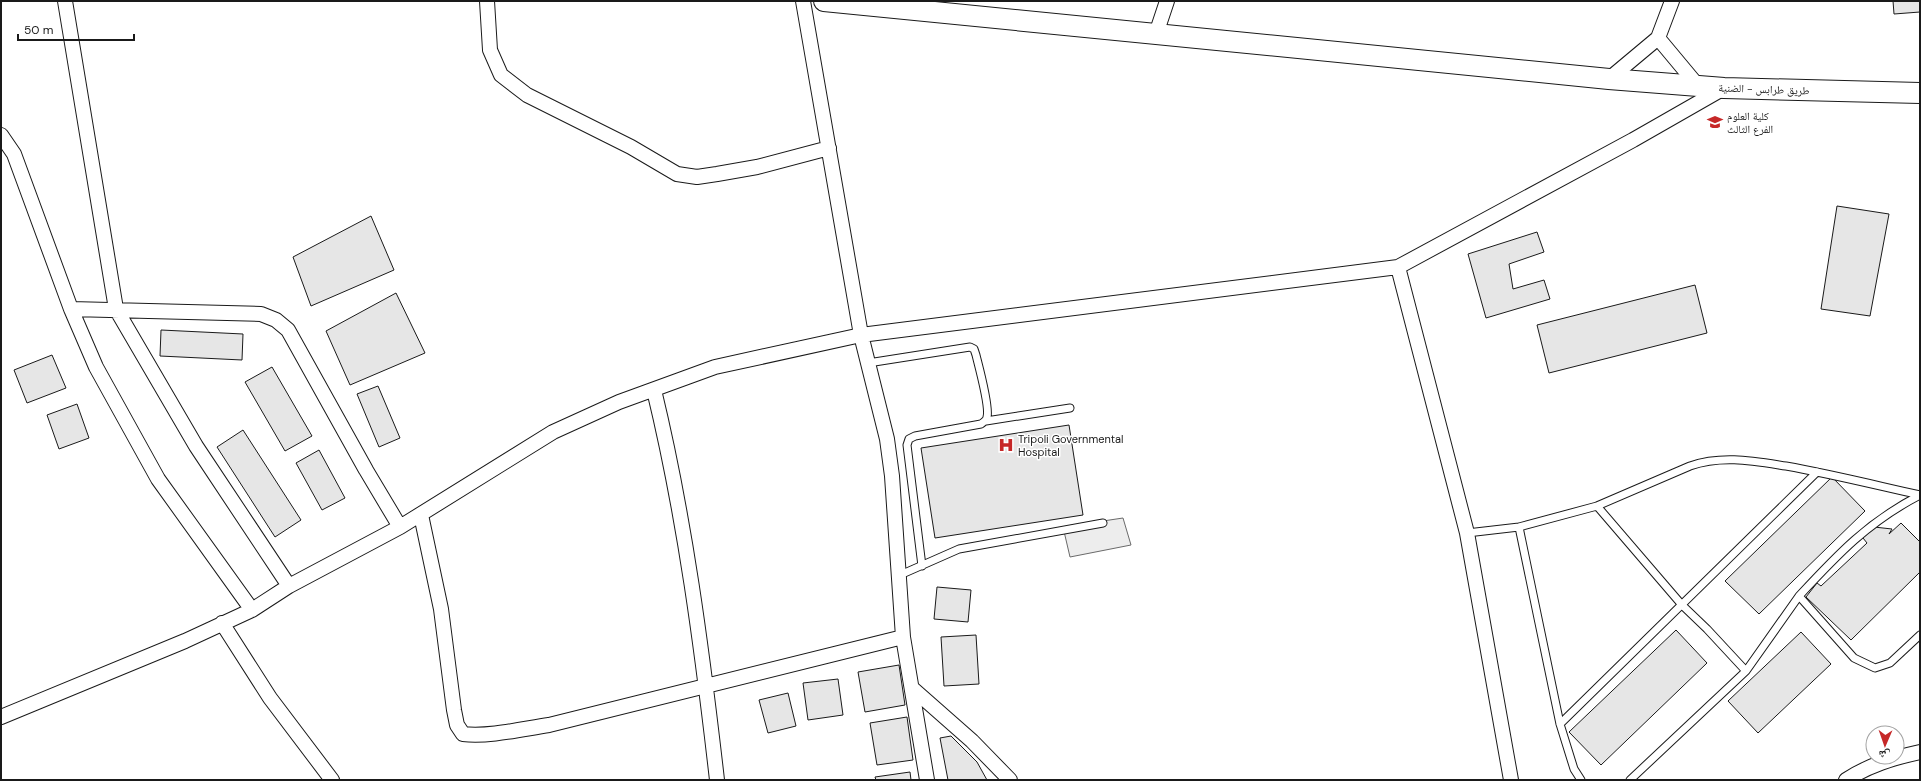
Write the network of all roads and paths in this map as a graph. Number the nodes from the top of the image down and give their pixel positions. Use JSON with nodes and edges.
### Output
{"nodes":[{"id":1,"x":65,"y":1,"type":"edge"},
{"id":2,"x":487,"y":1,"type":"edge"},
{"id":3,"x":802,"y":1,"type":"edge"},
{"id":4,"x":824,"y":1,"type":"edge"},
{"id":5,"x":1168,"y":1,"type":"edge"},
{"id":6,"x":1672,"y":1,"type":"edge"},
{"id":7,"x":929,"y":6,"type":"edge"},
{"id":8,"x":1156,"y":34,"type":"junction"},
{"id":9,"x":1658,"y":38,"type":"junction"},
{"id":10,"x":1609,"y":79,"type":"junction"},
{"id":11,"x":1698,"y":86,"type":"junction"},
{"id":12,"x":1724,"y":88,"type":"junction"},
{"id":13,"x":1920,"y":94,"type":"edge"},
{"id":14,"x":1,"y":135,"type":"edge"},
{"id":15,"x":829,"y":148,"type":"junction"},
{"id":16,"x":1398,"y":267,"type":"junction"},
{"id":17,"x":71,"y":309,"type":"junction"},
{"id":18,"x":116,"y":309,"type":"junction"},
{"id":19,"x":862,"y":335,"type":"junction"},
{"id":20,"x":868,"y":364,"type":"junction"},
{"id":21,"x":654,"y":390,"type":"junction"},
{"id":22,"x":1070,"y":408,"type":"dead end"},
{"id":23,"x":986,"y":421,"type":"junction"},
{"id":24,"x":1817,"y":472,"type":"junction"},
{"id":25,"x":1920,"y":495,"type":"edge"},
{"id":26,"x":1597,"y":506,"type":"junction"},
{"id":27,"x":420,"y":515,"type":"junction"},
{"id":28,"x":1102,"y":522,"type":"dead end"},
{"id":29,"x":400,"y":527,"type":"junction"},
{"id":30,"x":1519,"y":527,"type":"junction"},
{"id":31,"x":1467,"y":533,"type":"junction"},
{"id":32,"x":922,"y":566,"type":"junction"},
{"id":33,"x":900,"y":575,"type":"junction"},
{"id":34,"x":290,"y":586,"type":"junction"},
{"id":35,"x":1799,"y":596,"type":"junction"},
{"id":36,"x":1682,"y":604,"type":"junction"},
{"id":37,"x":252,"y":610,"type":"junction"},
{"id":38,"x":222,"y":623,"type":"junction"},
{"id":39,"x":1920,"y":635,"type":"edge"},
{"id":40,"x":903,"y":637,"type":"junction"},
{"id":41,"x":1746,"y":671,"type":"junction"},
{"id":42,"x":706,"y":685,"type":"junction"},
{"id":43,"x":913,"y":689,"type":"junction"},
{"id":44,"x":3,"y":711,"type":"edge"},
{"id":45,"x":1560,"y":724,"type":"junction"},
{"id":46,"x":1920,"y":752,"type":"edge"},
{"id":47,"x":332,"y":780,"type":"edge"},
{"id":48,"x":717,"y":780,"type":"edge"},
{"id":49,"x":927,"y":780,"type":"edge"},
{"id":50,"x":1010,"y":780,"type":"edge"},
{"id":51,"x":1511,"y":780,"type":"edge"},
{"id":52,"x":1581,"y":780,"type":"edge"},
{"id":53,"x":1630,"y":780,"type":"edge"},
{"id":54,"x":1846,"y":780,"type":"edge"}],
"edges":[{"from":1,"to":18,"type":"street"},
{"from":2,"to":15,"type":"street"},
{"from":3,"to":15,"type":"street"},
{"from":4,"to":7,"type":"main road","name":"طريق طرابس - الضنية"},
{"from":5,"to":8,"type":"street"},
{"from":6,"to":9,"type":"street"},
{"from":7,"to":8,"type":"main road","name":"طريق طرابس - الضنية"},
{"from":8,"to":10,"type":"main road","name":"طريق طرابس - الضنية"},
{"from":9,"to":10,"type":"street"},
{"from":9,"to":11,"type":"street"},
{"from":10,"to":11,"type":"main road","name":"طريق طرابس - الضنية"},
{"from":11,"to":12,"type":"main road","name":"طريق طرابس - الضنية"},
{"from":12,"to":13,"type":"main road","name":"طريق طرابس - الضنية"},
{"from":12,"to":16,"type":"street"},
{"from":14,"to":17,"type":"street"},
{"from":15,"to":19,"type":"street"},
{"from":16,"to":19,"type":"street"},
{"from":16,"to":31,"type":"street"},
{"from":17,"to":18,"type":"street"},
{"from":17,"to":37,"type":"street"},
{"from":18,"to":29,"type":"street"},
{"from":18,"to":34,"type":"street"},
{"from":19,"to":20,"type":"street"},
{"from":19,"to":21,"type":"street"},
{"from":20,"to":23,"type":"lane"},
{"from":20,"to":33,"type":"street"},
{"from":21,"to":27,"type":"street"},
{"from":21,"to":42,"type":"street"},
{"from":22,"to":23,"type":"lane"},
{"from":23,"to":32,"type":"lane"},
{"from":24,"to":25,"type":"lane"},
{"from":24,"to":26,"type":"lane"},
{"from":24,"to":36,"type":"lane"},
{"from":25,"to":35,"type":"lane"},
{"from":26,"to":30,"type":"lane"},
{"from":26,"to":36,"type":"lane"},
{"from":27,"to":29,"type":"street"},
{"from":27,"to":42,"type":"street"},
{"from":28,"to":32,"type":"lane"},
{"from":29,"to":34,"type":"street"},
{"from":30,"to":31,"type":"lane"},
{"from":30,"to":45,"type":"lane"},
{"from":31,"to":51,"type":"street"},
{"from":32,"to":33,"type":"lane"},
{"from":33,"to":40,"type":"street"},
{"from":34,"to":37,"type":"street"},
{"from":35,"to":39,"type":"lane"},
{"from":35,"to":41,"type":"lane"},
{"from":36,"to":41,"type":"lane"},
{"from":36,"to":45,"type":"lane"},
{"from":37,"to":38,"type":"street"},
{"from":38,"to":44,"type":"street"},
{"from":38,"to":47,"type":"street"},
{"from":40,"to":42,"type":"street"},
{"from":40,"to":43,"type":"street"},
{"from":41,"to":53,"type":"lane"},
{"from":42,"to":48,"type":"street"},
{"from":43,"to":49,"type":"street"},
{"from":43,"to":50,"type":"street"},
{"from":45,"to":52,"type":"lane"},
{"from":46,"to":54,"type":"street"}]}
